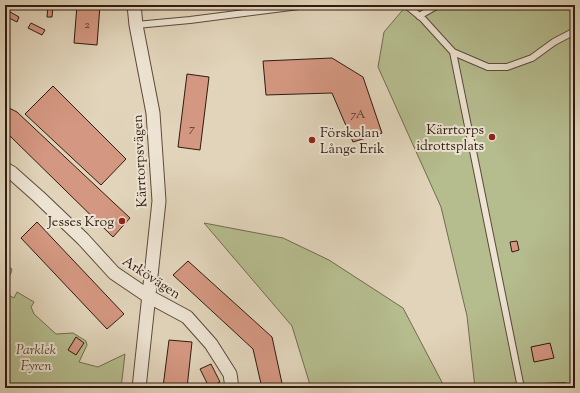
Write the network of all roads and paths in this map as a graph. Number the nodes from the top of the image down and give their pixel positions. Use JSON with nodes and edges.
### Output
{"nodes":[{"id":1,"x":134,"y":5,"type":"edge"},
{"id":2,"x":308,"y":5,"type":"edge"},
{"id":3,"x":406,"y":5,"type":"edge"},
{"id":4,"x":438,"y":5,"type":"edge"},
{"id":5,"x":419,"y":16,"type":"junction"},
{"id":6,"x":136,"y":24,"type":"junction"},
{"id":7,"x":575,"y":31,"type":"edge"},
{"id":8,"x":453,"y":52,"type":"junction"},
{"id":9,"x":5,"y":169,"type":"edge"},
{"id":10,"x":148,"y":296,"type":"junction"},
{"id":11,"x":139,"y":388,"type":"edge"},
{"id":12,"x":232,"y":388,"type":"edge"},
{"id":13,"x":521,"y":388,"type":"edge"},
{"id":14,"x":570,"y":388,"type":"edge"}],
"edges":[{"from":1,"to":6,"type":"street","name":"Kärrtorpsvägen"},
{"from":2,"to":6,"type":"lane"},
{"from":3,"to":5,"type":"lane"},
{"from":4,"to":5,"type":"lane"},
{"from":5,"to":8,"type":"lane"},
{"from":6,"to":10,"type":"street","name":"Kärrtorpsvägen"},
{"from":7,"to":8,"type":"lane"},
{"from":8,"to":13,"type":"lane"},
{"from":9,"to":10,"type":"street","name":"Arkövägen"},
{"from":10,"to":11,"type":"street","name":"Kärrtorpsvägen"},
{"from":10,"to":12,"type":"street","name":"Arkövägen"},
{"from":13,"to":14,"type":"lane"}]}
